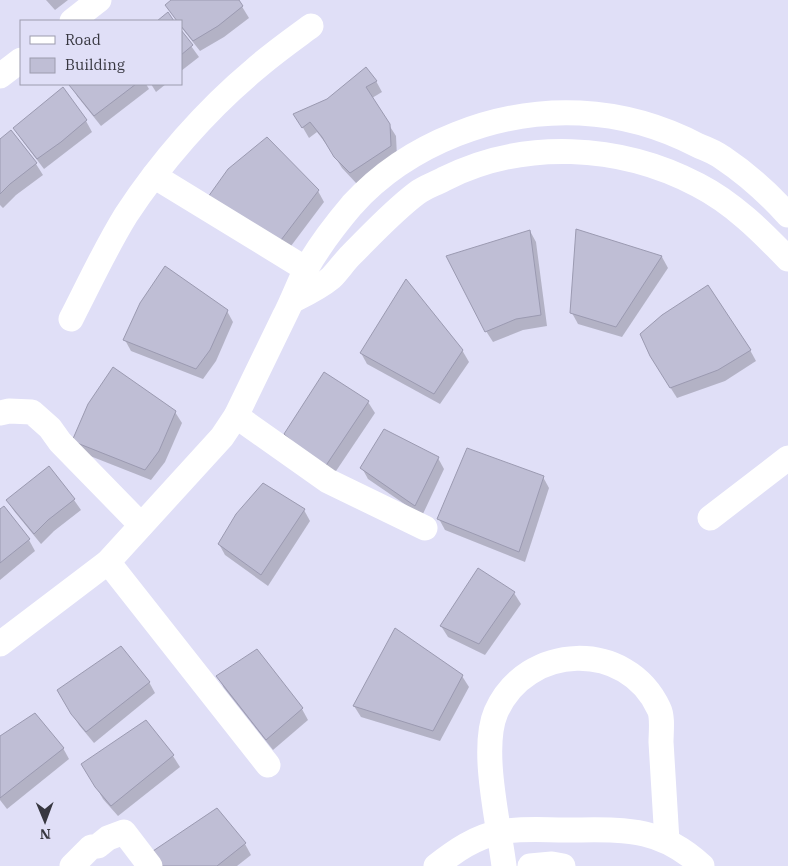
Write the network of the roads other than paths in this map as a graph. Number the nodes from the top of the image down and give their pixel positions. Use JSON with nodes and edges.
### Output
{"nodes":[{"id":1,"x":99,"y":0,"type":"edge"},
{"id":2,"x":73,"y":20,"type":"edge"},
{"id":3,"x":311,"y":26,"type":"dead end"},
{"id":4,"x":20,"y":61,"type":"edge"},
{"id":5,"x":0,"y":76,"type":"edge"},
{"id":6,"x":561,"y":114,"type":"junction"},
{"id":7,"x":447,"y":138,"type":"junction"},
{"id":8,"x":562,"y":151,"type":"junction"},
{"id":9,"x":460,"y":171,"type":"junction"},
{"id":10,"x":154,"y":176,"type":"junction"},
{"id":11,"x":788,"y":215,"type":"edge"},
{"id":12,"x":788,"y":259,"type":"edge"},
{"id":13,"x":306,"y":269,"type":"junction"},
{"id":14,"x":292,"y":302,"type":"junction"},
{"id":15,"x":72,"y":319,"type":"dead end"},
{"id":16,"x":0,"y":413,"type":"edge"},
{"id":17,"x":236,"y":416,"type":"junction"},
{"id":18,"x":788,"y":458,"type":"edge"},
{"id":19,"x":710,"y":518,"type":"dead end"},
{"id":20,"x":141,"y":525,"type":"junction"},
{"id":21,"x":425,"y":528,"type":"dead end"},
{"id":22,"x":108,"y":562,"type":"junction"},
{"id":23,"x":0,"y":644,"type":"edge"},
{"id":24,"x":268,"y":765,"type":"dead end"},
{"id":25,"x":500,"y":832,"type":"junction"},
{"id":26,"x":667,"y":841,"type":"junction"},
{"id":27,"x":72,"y":866,"type":"edge"},
{"id":28,"x":150,"y":866,"type":"edge"},
{"id":29,"x":436,"y":866,"type":"edge"},
{"id":30,"x":504,"y":866,"type":"edge"},
{"id":31,"x":530,"y":866,"type":"edge"},
{"id":32,"x":563,"y":866,"type":"edge"},
{"id":33,"x":702,"y":866,"type":"edge"}],
"edges":[{"from":1,"to":2,"type":"street"},
{"from":3,"to":10,"type":"street"},
{"from":4,"to":5,"type":"street"},
{"from":6,"to":7,"type":"street"},
{"from":6,"to":8,"type":"street"},
{"from":6,"to":11,"type":"street"},
{"from":7,"to":9,"type":"street"},
{"from":7,"to":13,"type":"street"},
{"from":8,"to":9,"type":"street"},
{"from":8,"to":12,"type":"street"},
{"from":9,"to":14,"type":"street"},
{"from":10,"to":13,"type":"street"},
{"from":10,"to":15,"type":"street"},
{"from":13,"to":14,"type":"street"},
{"from":14,"to":17,"type":"street"},
{"from":16,"to":20,"type":"street"},
{"from":17,"to":20,"type":"street"},
{"from":17,"to":21,"type":"street"},
{"from":18,"to":19,"type":"street"},
{"from":20,"to":22,"type":"street"},
{"from":22,"to":23,"type":"street"},
{"from":22,"to":24,"type":"street"},
{"from":25,"to":26,"type":"street"},
{"from":25,"to":26,"type":"street"},
{"from":25,"to":29,"type":"street"},
{"from":25,"to":30,"type":"street"},
{"from":26,"to":33,"type":"street"},
{"from":27,"to":28,"type":"street"},
{"from":31,"to":32,"type":"street"}]}
